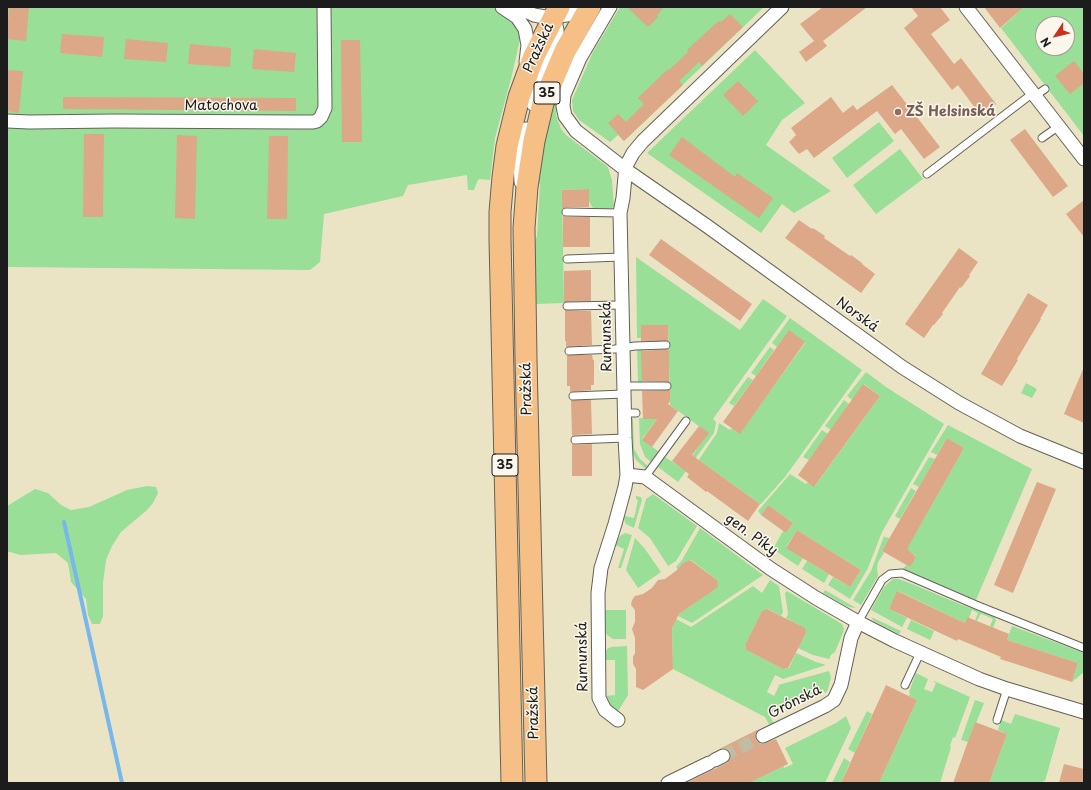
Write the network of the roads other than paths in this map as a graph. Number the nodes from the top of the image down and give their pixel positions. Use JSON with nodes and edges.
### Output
{"nodes":[{"id":1,"x":324,"y":7,"type":"edge"},
{"id":2,"x":502,"y":7,"type":"edge"},
{"id":3,"x":518,"y":7,"type":"edge"},
{"id":4,"x":588,"y":7,"type":"edge"},
{"id":5,"x":610,"y":7,"type":"edge"},
{"id":6,"x":782,"y":7,"type":"edge"},
{"id":7,"x":966,"y":7,"type":"edge"},
{"id":8,"x":554,"y":10,"type":"edge"},
{"id":9,"x":525,"y":79,"type":"junction"},
{"id":10,"x":1038,"y":93,"type":"junction"},
{"id":11,"x":7,"y":121,"type":"edge"},
{"id":12,"x":1059,"y":126,"type":"junction"},
{"id":13,"x":1042,"y":138,"type":"dead end"},
{"id":14,"x":1084,"y":158,"type":"edge"},
{"id":15,"x":626,"y":170,"type":"junction"},
{"id":16,"x":926,"y":174,"type":"dead end"},
{"id":17,"x":526,"y":200,"type":"junction"},
{"id":18,"x":566,"y":212,"type":"dead end"},
{"id":19,"x":620,"y":213,"type":"junction"},
{"id":20,"x":621,"y":257,"type":"junction"},
{"id":21,"x":566,"y":259,"type":"dead end"},
{"id":22,"x":622,"y":305,"type":"junction"},
{"id":23,"x":567,"y":306,"type":"dead end"},
{"id":24,"x":666,"y":345,"type":"dead end"},
{"id":25,"x":623,"y":348,"type":"junction"},
{"id":26,"x":569,"y":351,"type":"dead end"},
{"id":27,"x":667,"y":386,"type":"dead end"},
{"id":28,"x":624,"y":390,"type":"junction"},
{"id":29,"x":572,"y":396,"type":"dead end"},
{"id":30,"x":686,"y":421,"type":"dead end"},
{"id":31,"x":625,"y":438,"type":"junction"},
{"id":32,"x":575,"y":440,"type":"dead end"},
{"id":33,"x":1084,"y":462,"type":"edge"},
{"id":34,"x":627,"y":475,"type":"junction"},
{"id":35,"x":645,"y":477,"type":"junction"},
{"id":36,"x":858,"y":622,"type":"junction"},
{"id":37,"x":1084,"y":648,"type":"edge"},
{"id":38,"x":920,"y":653,"type":"junction"},
{"id":39,"x":905,"y":685,"type":"dead end"},
{"id":40,"x":1007,"y":689,"type":"junction"},
{"id":41,"x":1084,"y":712,"type":"edge"},
{"id":42,"x":618,"y":720,"type":"dead end"},
{"id":43,"x":997,"y":720,"type":"dead end"},
{"id":44,"x":763,"y":736,"type":"tunnel mouth"},
{"id":45,"x":714,"y":761,"type":"tunnel mouth"},
{"id":46,"x":512,"y":783,"type":"edge"},
{"id":47,"x":536,"y":783,"type":"edge"},
{"id":48,"x":668,"y":783,"type":"edge"}],
"edges":[{"from":1,"to":11,"type":"street","name":"Matochova"},
{"from":2,"to":9,"type":"street"},
{"from":3,"to":8,"type":"street"},
{"from":4,"to":8,"type":"street"},
{"from":4,"to":17,"type":"main road","name":"Pražská","number":"35"},
{"from":5,"to":15,"type":"street"},
{"from":6,"to":15,"type":"street","name":"Rumunská"},
{"from":7,"to":10,"type":"street"},
{"from":8,"to":9,"type":"main road","name":"Pražská","number":"35"},
{"from":8,"to":17,"type":"street"},
{"from":9,"to":46,"type":"main road","name":"Pražská","number":"35"},
{"from":10,"to":12,"type":"street"},
{"from":10,"to":16,"type":"lane"},
{"from":12,"to":13,"type":"lane"},
{"from":12,"to":14,"type":"street"},
{"from":15,"to":19,"type":"street","name":"Rumunská"},
{"from":15,"to":33,"type":"street","name":"Norská"},
{"from":17,"to":47,"type":"main road","name":"Pražská","number":"35"},
{"from":18,"to":19,"type":"lane"},
{"from":19,"to":20,"type":"street","name":"Rumunská"},
{"from":20,"to":21,"type":"lane"},
{"from":20,"to":22,"type":"street","name":"Rumunská"},
{"from":22,"to":23,"type":"lane"},
{"from":22,"to":25,"type":"street","name":"Rumunská"},
{"from":24,"to":25,"type":"lane"},
{"from":25,"to":26,"type":"lane"},
{"from":25,"to":28,"type":"street","name":"Rumunská"},
{"from":27,"to":28,"type":"lane"},
{"from":28,"to":29,"type":"lane"},
{"from":28,"to":31,"type":"street","name":"Rumunská"},
{"from":30,"to":35,"type":"lane"},
{"from":31,"to":32,"type":"lane"},
{"from":31,"to":34,"type":"street","name":"Rumunská"},
{"from":34,"to":35,"type":"street","name":"gen. Píky"},
{"from":34,"to":42,"type":"street","name":"Rumunská"},
{"from":35,"to":36,"type":"street","name":"gen. Píky"},
{"from":36,"to":37,"type":"lane"},
{"from":36,"to":38,"type":"street","name":"gen. Píky"},
{"from":36,"to":44,"type":"street","name":"Grónská"},
{"from":38,"to":39,"type":"lane"},
{"from":38,"to":40,"type":"street","name":"gen. Píky"},
{"from":40,"to":41,"type":"street","name":"gen. Píky"},
{"from":40,"to":43,"type":"lane"},
{"from":45,"to":48,"type":"street"}]}
